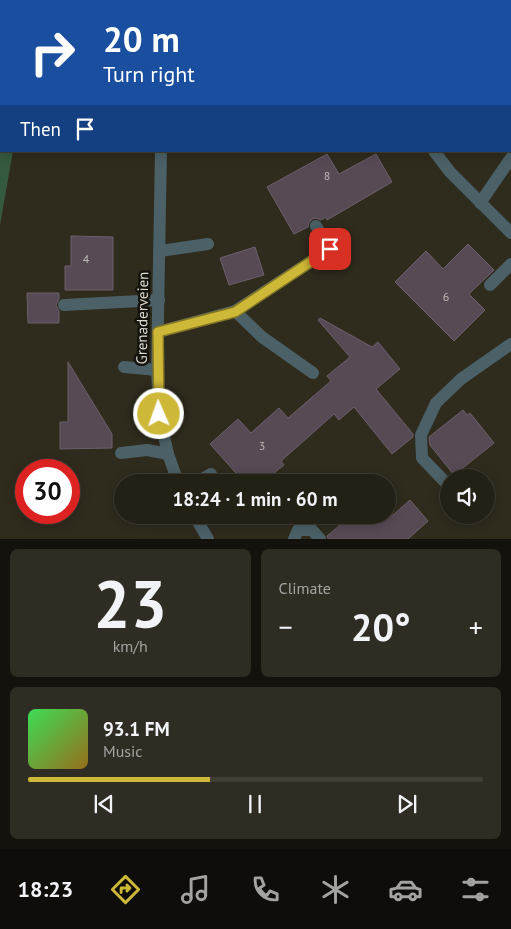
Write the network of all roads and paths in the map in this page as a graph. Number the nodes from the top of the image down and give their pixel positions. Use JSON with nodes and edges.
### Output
{"nodes":[{"id":1,"x":161,"y":152,"type":"edge"},
{"id":2,"x":435,"y":152,"type":"edge"},
{"id":3,"x":511,"y":158,"type":"edge"},
{"id":4,"x":480,"y":203,"type":"junction"},
{"id":5,"x":316,"y":226,"type":"dead end"},
{"id":6,"x":511,"y":233,"type":"edge"},
{"id":7,"x":208,"y":244,"type":"dead end"},
{"id":8,"x":160,"y":251,"type":"junction"},
{"id":9,"x":511,"y":264,"type":"edge"},
{"id":10,"x":490,"y":285,"type":"dead end"},
{"id":11,"x":159,"y":300,"type":"junction"},
{"id":12,"x":64,"y":305,"type":"dead end"},
{"id":13,"x":235,"y":312,"type":"junction"},
{"id":14,"x":158,"y":332,"type":"junction"},
{"id":15,"x":511,"y":344,"type":"edge"},
{"id":16,"x":124,"y":367,"type":"dead end"},
{"id":17,"x":158,"y":370,"type":"junction"},
{"id":18,"x":312,"y":373,"type":"dead end"},
{"id":19,"x":121,"y":453,"type":"dead end"},
{"id":20,"x":168,"y":454,"type":"junction"},
{"id":21,"x":175,"y":474,"type":"edge"},
{"id":22,"x":440,"y":477,"type":"edge"},
{"id":23,"x":199,"y":524,"type":"edge"},
{"id":24,"x":208,"y":539,"type":"edge"},
{"id":25,"x":294,"y":539,"type":"edge"},
{"id":26,"x":320,"y":539,"type":"edge"}],
"edges":[{"from":1,"to":8,"type":"street","name":"Grenaderveien"},
{"from":2,"to":4,"type":"street"},
{"from":3,"to":4,"type":"street"},
{"from":4,"to":6,"type":"street"},
{"from":5,"to":13,"type":"street"},
{"from":7,"to":8,"type":"street"},
{"from":8,"to":11,"type":"street","name":"Grenaderveien"},
{"from":9,"to":10,"type":"street"},
{"from":11,"to":12,"type":"street"},
{"from":11,"to":14,"type":"street","name":"Grenaderveien"},
{"from":13,"to":14,"type":"street"},
{"from":13,"to":18,"type":"street"},
{"from":14,"to":17,"type":"street","name":"Grenaderveien"},
{"from":15,"to":22,"type":"street"},
{"from":16,"to":17,"type":"street"},
{"from":17,"to":20,"type":"street","name":"Grenaderveien"},
{"from":19,"to":20,"type":"street"},
{"from":20,"to":21,"type":"street","name":"Grenaderveien"},
{"from":23,"to":24,"type":"street"},
{"from":25,"to":26,"type":"street"}]}
